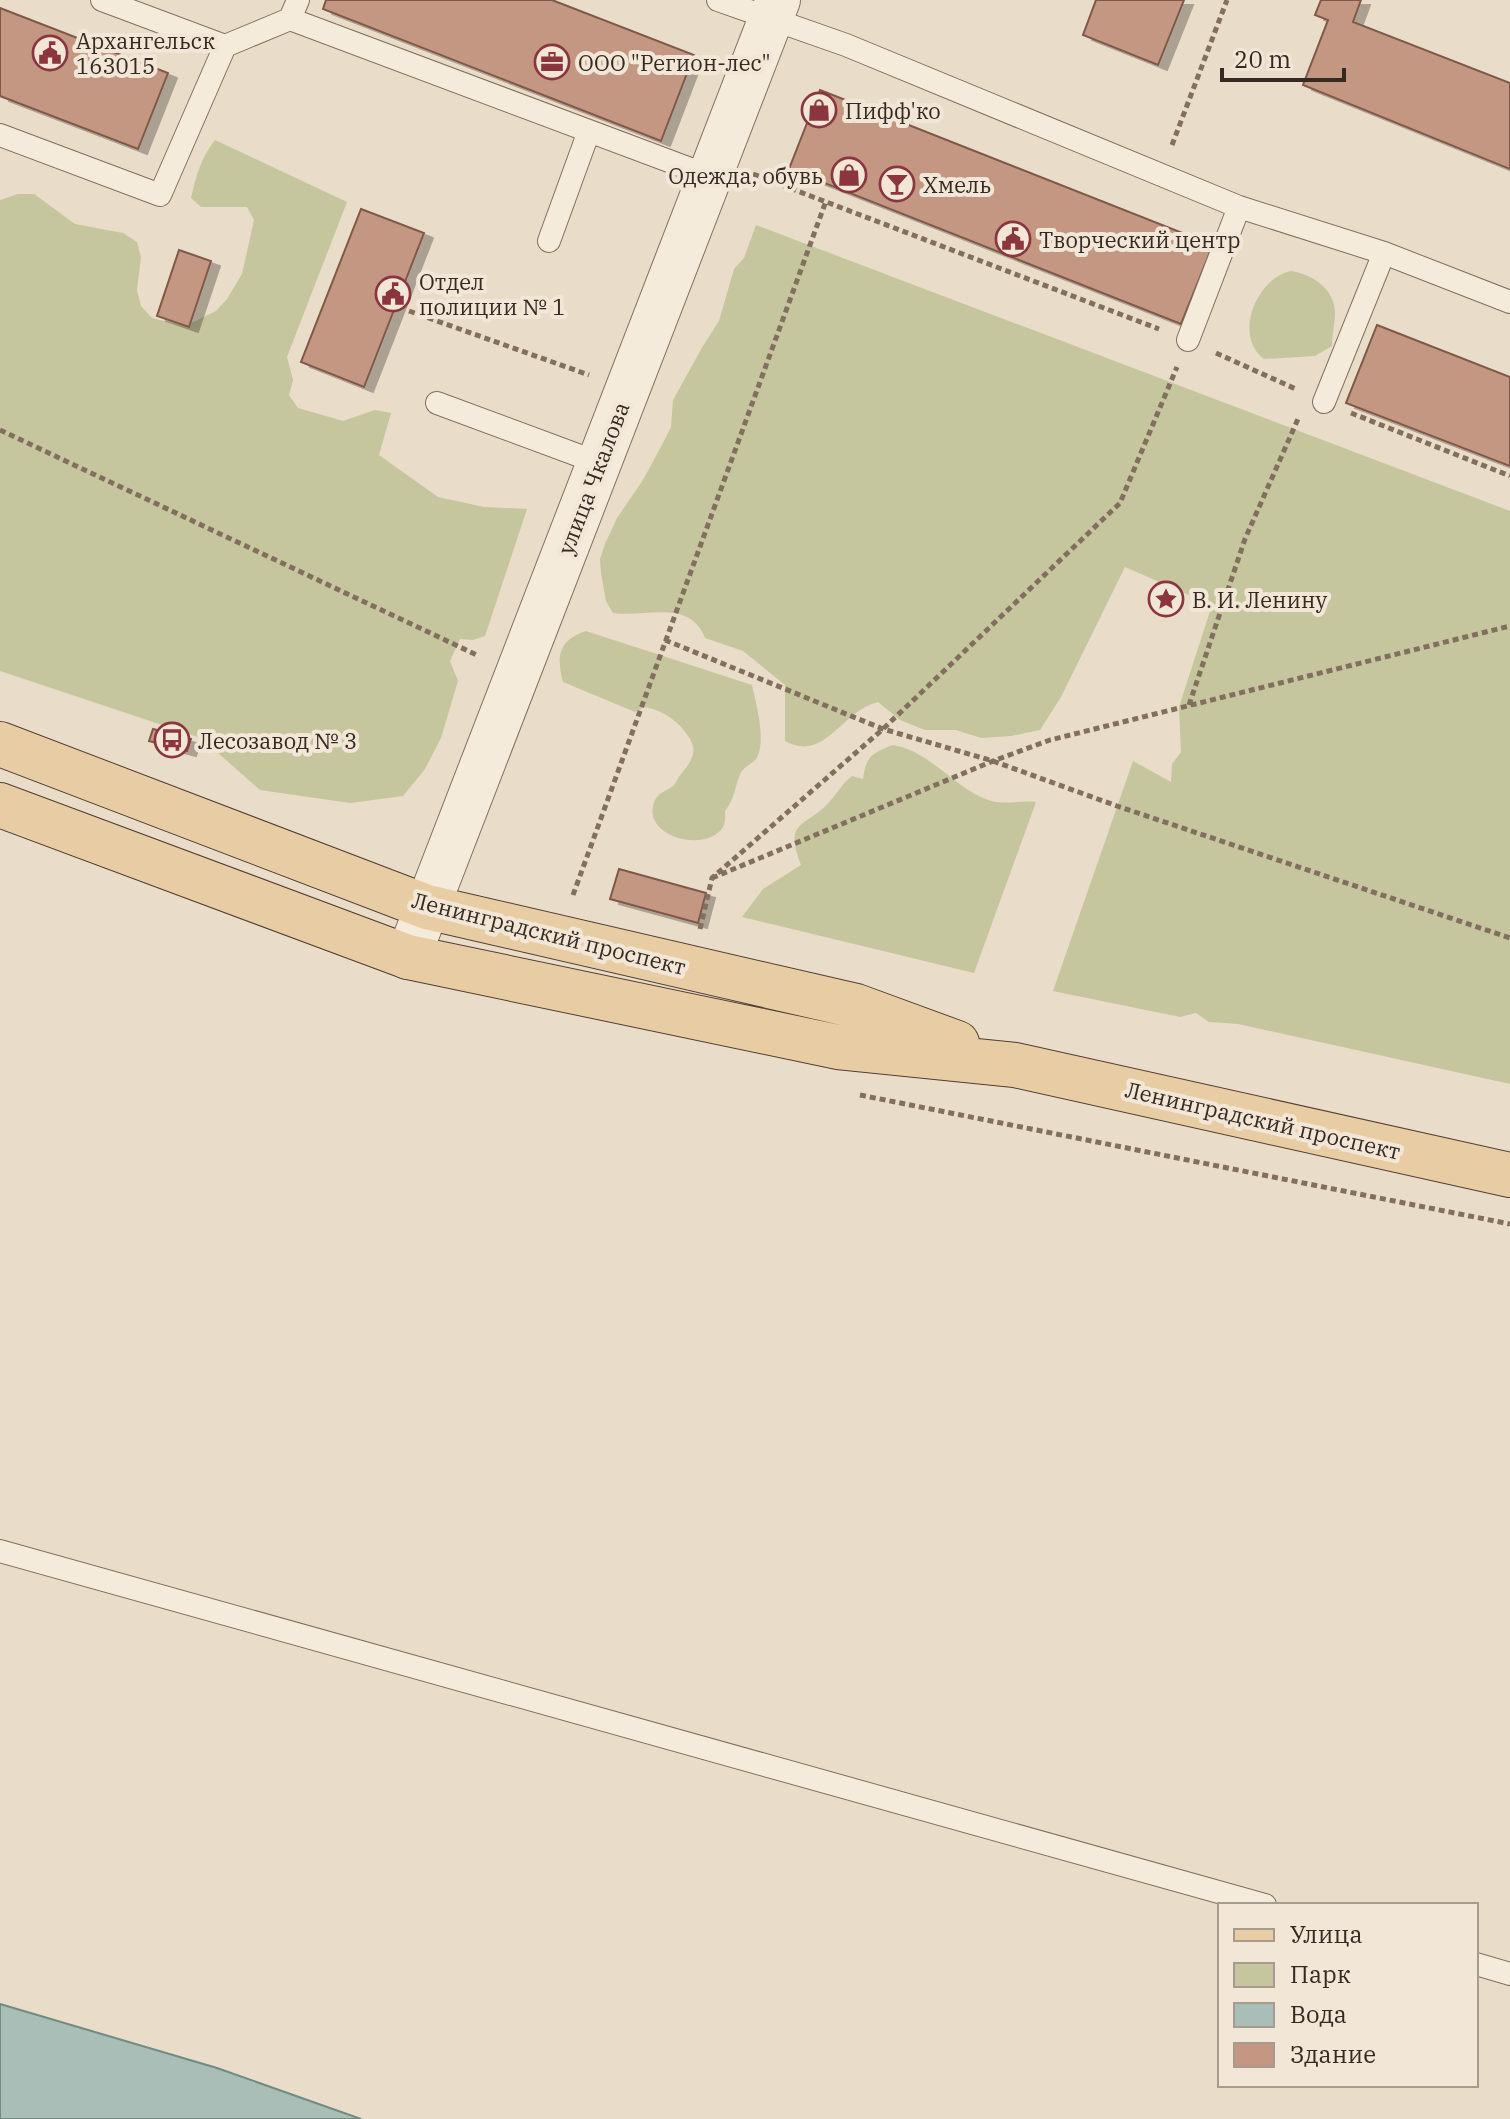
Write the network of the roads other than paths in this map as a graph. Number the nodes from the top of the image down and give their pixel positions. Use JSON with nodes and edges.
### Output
{"nodes":[{"id":1,"x":102,"y":0,"type":"edge"},
{"id":2,"x":718,"y":0,"type":"edge"},
{"id":3,"x":294,"y":10,"type":"edge"},
{"id":4,"x":774,"y":10,"type":"edge"},
{"id":5,"x":225,"y":46,"type":"junction"},
{"id":6,"x":589,"y":131,"type":"junction"},
{"id":7,"x":0,"y":135,"type":"edge"},
{"id":8,"x":712,"y":168,"type":"junction"},
{"id":9,"x":1239,"y":207,"type":"junction"},
{"id":10,"x":549,"y":241,"type":"dead end"},
{"id":11,"x":1384,"y":253,"type":"junction"},
{"id":12,"x":1510,"y":302,"type":"edge"},
{"id":13,"x":1188,"y":340,"type":"road end"},
{"id":14,"x":437,"y":403,"type":"dead end"},
{"id":15,"x":1313,"y":406,"type":"road end"},
{"id":16,"x":599,"y":463,"type":"junction"},
{"id":17,"x":0,"y":744,"type":"edge"},
{"id":18,"x":0,"y":805,"type":"edge"},
{"id":19,"x":427,"y":907,"type":"junction"},
{"id":20,"x":408,"y":957,"type":"junction"},
{"id":21,"x":1015,"y":1065,"type":"junction"},
{"id":22,"x":1510,"y":1175,"type":"edge"},
{"id":23,"x":0,"y":1551,"type":"edge"},
{"id":24,"x":1258,"y":1903,"type":"edge"},
{"id":25,"x":1478,"y":1965,"type":"edge"},
{"id":26,"x":1510,"y":1974,"type":"edge"}],
"edges":[{"from":1,"to":5,"type":"lane"},
{"from":2,"to":4,"type":"lane"},
{"from":3,"to":5,"type":"lane"},
{"from":3,"to":6,"type":"lane"},
{"from":4,"to":8,"type":"street","name":"улица Чкалова"},
{"from":4,"to":9,"type":"lane"},
{"from":5,"to":7,"type":"lane"},
{"from":6,"to":8,"type":"lane"},
{"from":6,"to":10,"type":"lane"},
{"from":8,"to":16,"type":"street","name":"улица Чкалова"},
{"from":9,"to":11,"type":"lane"},
{"from":9,"to":13,"type":"lane"},
{"from":11,"to":12,"type":"lane"},
{"from":11,"to":15,"type":"lane"},
{"from":14,"to":16,"type":"lane"},
{"from":16,"to":19,"type":"street","name":"улица Чкалова"},
{"from":17,"to":19,"type":"main road","name":"Ленинградский проспект"},
{"from":18,"to":20,"type":"main road","name":"Ленинградский проспект"},
{"from":19,"to":20,"type":"street","name":"улица Чкалова"},
{"from":19,"to":21,"type":"main road","name":"Ленинградский проспект"},
{"from":20,"to":21,"type":"main road","name":"Ленинградский проспект"},
{"from":21,"to":22,"type":"main road","name":"Ленинградский проспект"},
{"from":23,"to":24,"type":"lane"},
{"from":25,"to":26,"type":"lane"}]}
